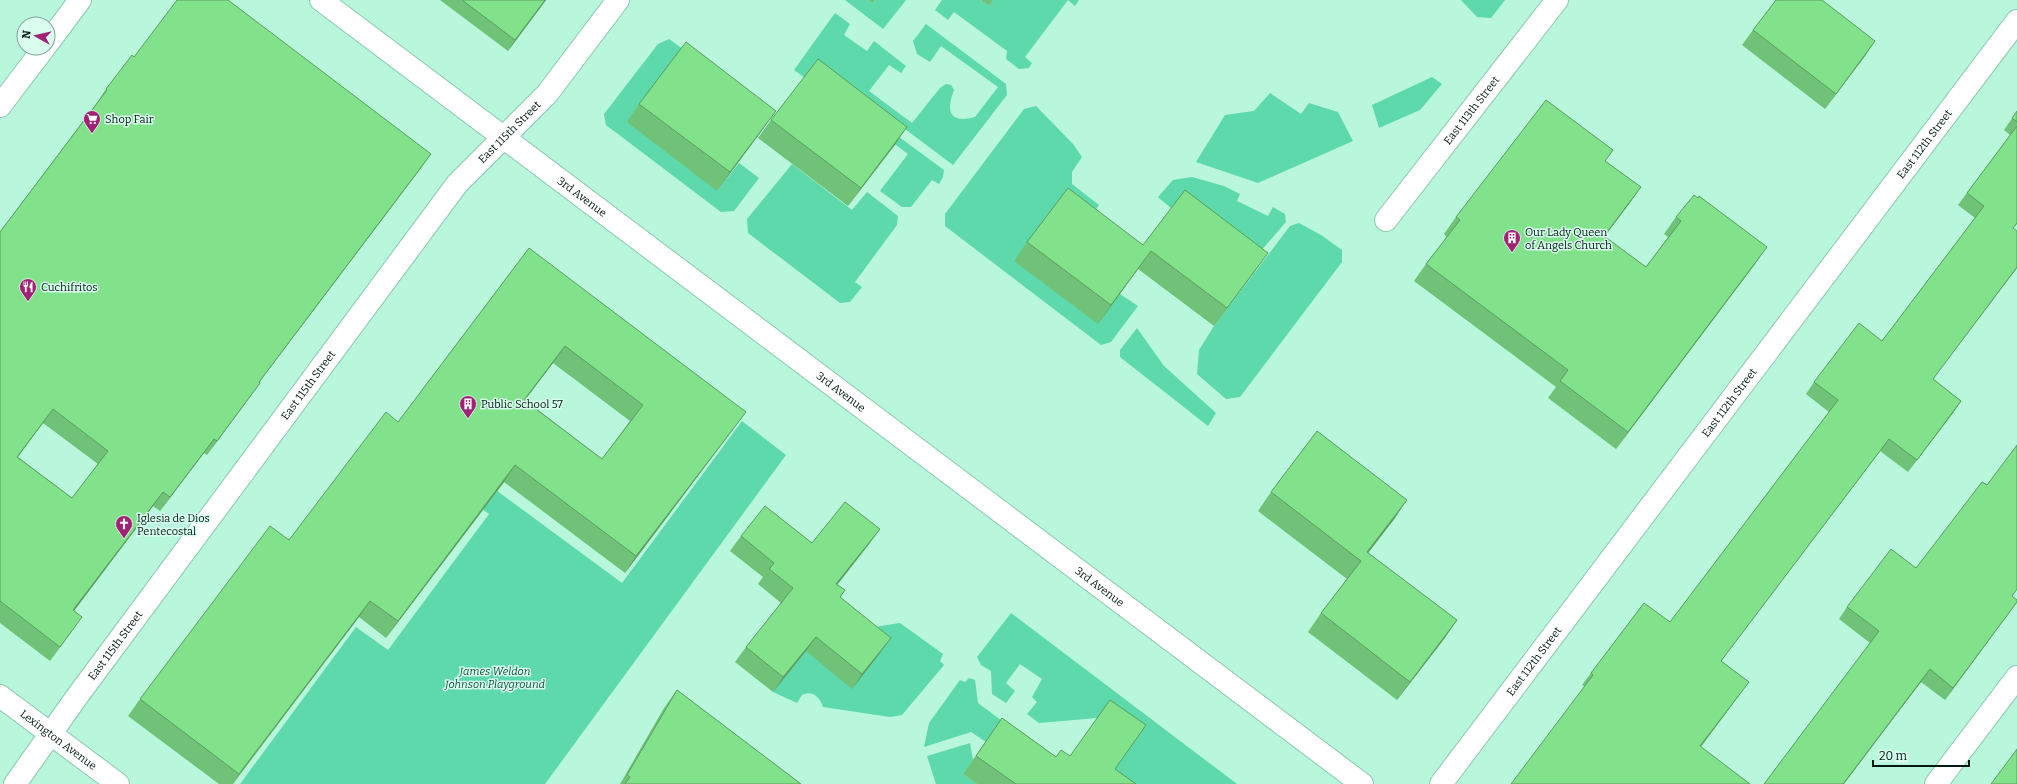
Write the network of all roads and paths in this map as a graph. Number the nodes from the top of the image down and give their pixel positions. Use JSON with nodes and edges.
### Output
{"nodes":[{"id":1,"x":80,"y":0,"type":"edge"},
{"id":2,"x":321,"y":0,"type":"edge"},
{"id":3,"x":618,"y":0,"type":"edge"},
{"id":4,"x":1557,"y":0,"type":"edge"},
{"id":5,"x":2017,"y":21,"type":"edge"},
{"id":6,"x":56,"y":32,"type":"edge"},
{"id":7,"x":38,"y":56,"type":"edge"},
{"id":8,"x":0,"y":106,"type":"edge"},
{"id":9,"x":503,"y":139,"type":"junction"},
{"id":10,"x":1386,"y":220,"type":"dead end"},
{"id":11,"x":2017,"y":677,"type":"edge"},
{"id":12,"x":0,"y":696,"type":"edge"},
{"id":13,"x":51,"y":733,"type":"junction"},
{"id":14,"x":15,"y":784,"type":"edge"},
{"id":15,"x":118,"y":784,"type":"edge"},
{"id":16,"x":1362,"y":784,"type":"edge"},
{"id":17,"x":1441,"y":784,"type":"edge"},
{"id":18,"x":1936,"y":784,"type":"edge"}],
"edges":[{"from":1,"to":6,"type":"street"},
{"from":2,"to":9,"type":"street","name":"3rd Avenue"},
{"from":3,"to":9,"type":"street","name":"East 115th Street"},
{"from":4,"to":10,"type":"street","name":"East 113th Street"},
{"from":5,"to":17,"type":"street","name":"East 112th Street"},
{"from":7,"to":8,"type":"street"},
{"from":9,"to":13,"type":"street","name":"East 115th Street"},
{"from":9,"to":16,"type":"street","name":"3rd Avenue"},
{"from":11,"to":18,"type":"street"},
{"from":12,"to":13,"type":"street","name":"Lexington Avenue"},
{"from":13,"to":14,"type":"street","name":"East 115th Street"},
{"from":13,"to":15,"type":"street","name":"Lexington Avenue"}]}
